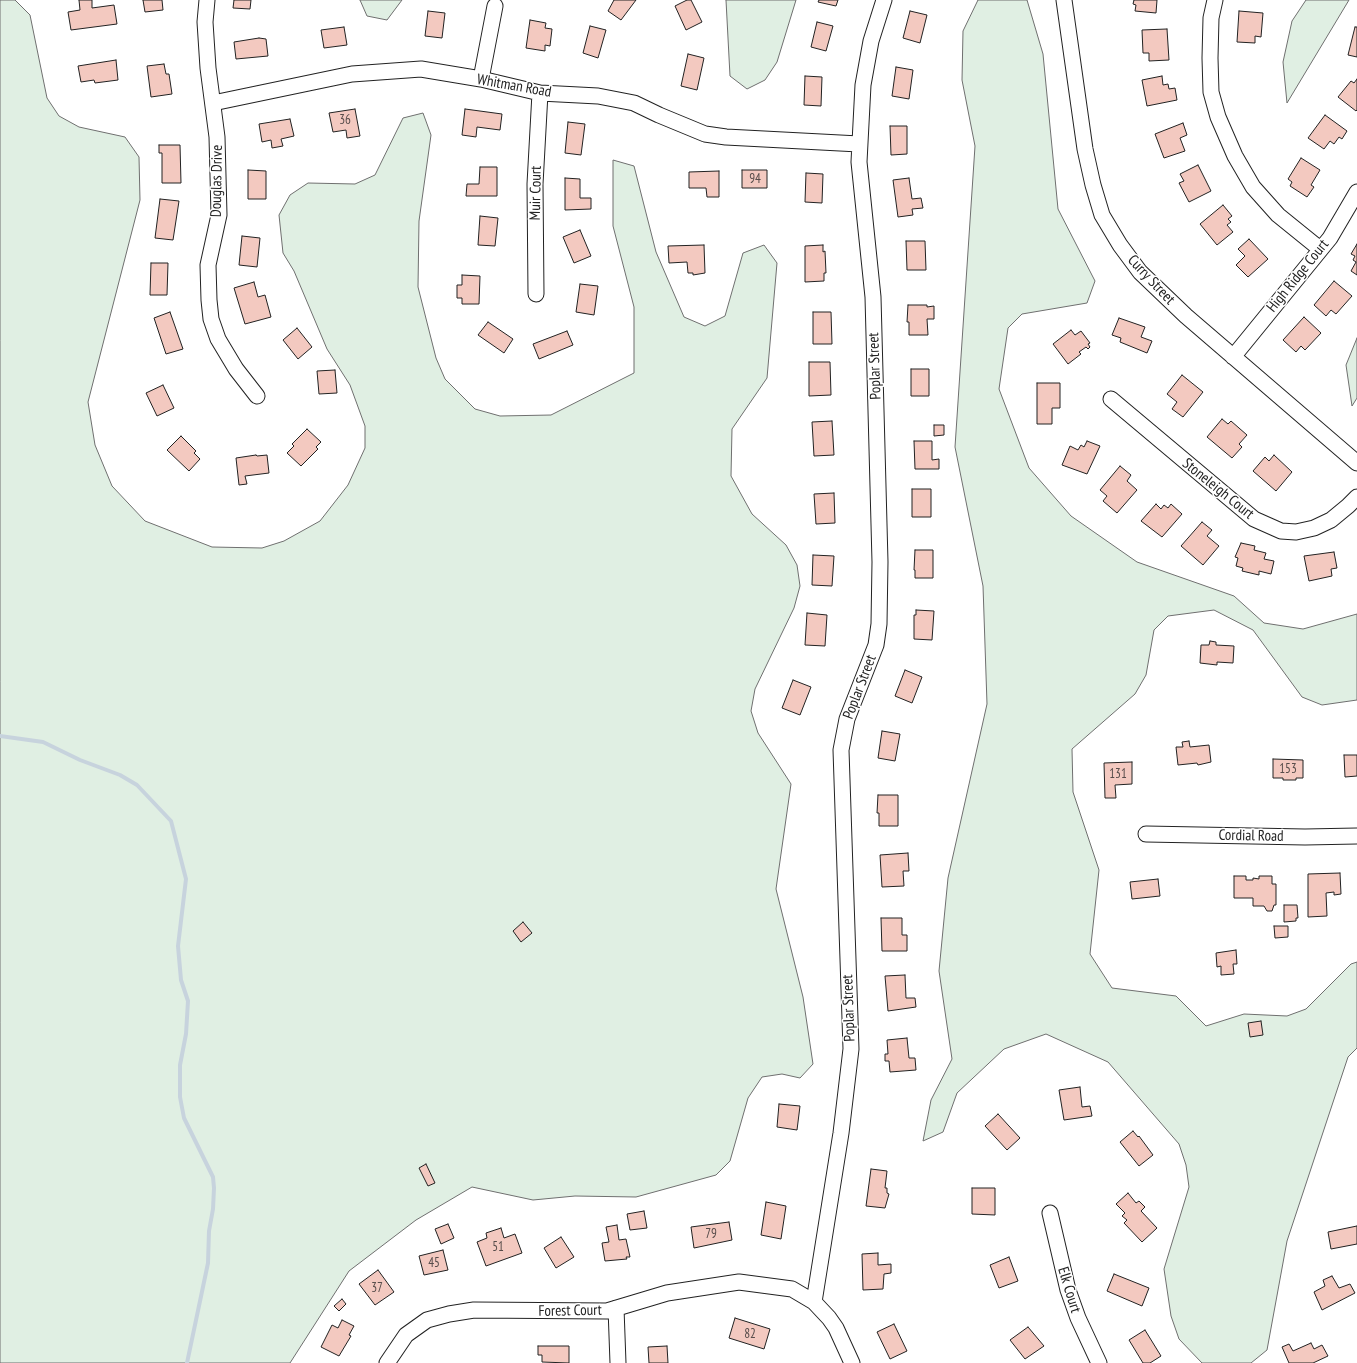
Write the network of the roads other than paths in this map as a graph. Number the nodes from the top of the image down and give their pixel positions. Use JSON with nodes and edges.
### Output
{"nodes":[{"id":1,"x":207,"y":0,"type":"edge"},
{"id":2,"x":884,"y":0,"type":"edge"},
{"id":3,"x":1064,"y":0,"type":"edge"},
{"id":4,"x":1215,"y":0,"type":"edge"},
{"id":5,"x":495,"y":6,"type":"dead end"},
{"id":6,"x":481,"y":79,"type":"junction"},
{"id":7,"x":540,"y":93,"type":"junction"},
{"id":8,"x":213,"y":103,"type":"junction"},
{"id":9,"x":859,"y":144,"type":"junction"},
{"id":10,"x":1357,"y":192,"type":"edge"},
{"id":11,"x":1320,"y":249,"type":"junction"},
{"id":12,"x":536,"y":294,"type":"dead end"},
{"id":13,"x":1233,"y":357,"type":"junction"},
{"id":14,"x":257,"y":396,"type":"dead end"},
{"id":15,"x":1110,"y":399,"type":"dead end"},
{"id":16,"x":1357,"y":463,"type":"edge"},
{"id":17,"x":1357,"y":496,"type":"edge"},
{"id":18,"x":1146,"y":834,"type":"dead end"},
{"id":19,"x":1357,"y":836,"type":"edge"},
{"id":20,"x":1050,"y":1213,"type":"dead end"},
{"id":21,"x":814,"y":1302,"type":"junction"},
{"id":22,"x":616,"y":1308,"type":"junction"},
{"id":23,"x":387,"y":1363,"type":"edge"},
{"id":24,"x":618,"y":1363,"type":"edge"},
{"id":25,"x":852,"y":1363,"type":"edge"},
{"id":26,"x":1099,"y":1363,"type":"edge"}],
"edges":[{"from":1,"to":8,"type":"street","name":"Douglas Drive"},
{"from":2,"to":9,"type":"street","name":"Poplar Street"},
{"from":3,"to":13,"type":"street","name":"Curry Street"},
{"from":4,"to":11,"type":"street"},
{"from":5,"to":6,"type":"street"},
{"from":6,"to":7,"type":"street","name":"Whitman Road"},
{"from":6,"to":8,"type":"street","name":"Whitman Road"},
{"from":7,"to":9,"type":"street","name":"Whitman Road"},
{"from":7,"to":12,"type":"street","name":"Muir Court"},
{"from":8,"to":14,"type":"street","name":"Douglas Drive"},
{"from":9,"to":21,"type":"street","name":"Poplar Street"},
{"from":10,"to":11,"type":"street","name":"High Ridge Court"},
{"from":11,"to":13,"type":"street","name":"High Ridge Court"},
{"from":13,"to":16,"type":"street","name":"Curry Street"},
{"from":15,"to":17,"type":"street","name":"Stoneleigh Court"},
{"from":18,"to":19,"type":"street","name":"Cordial Road"},
{"from":20,"to":26,"type":"street","name":"Elk Court"},
{"from":21,"to":22,"type":"street","name":"Forest Court"},
{"from":21,"to":25,"type":"street"},
{"from":22,"to":23,"type":"street","name":"Forest Court"},
{"from":22,"to":24,"type":"street"}]}
